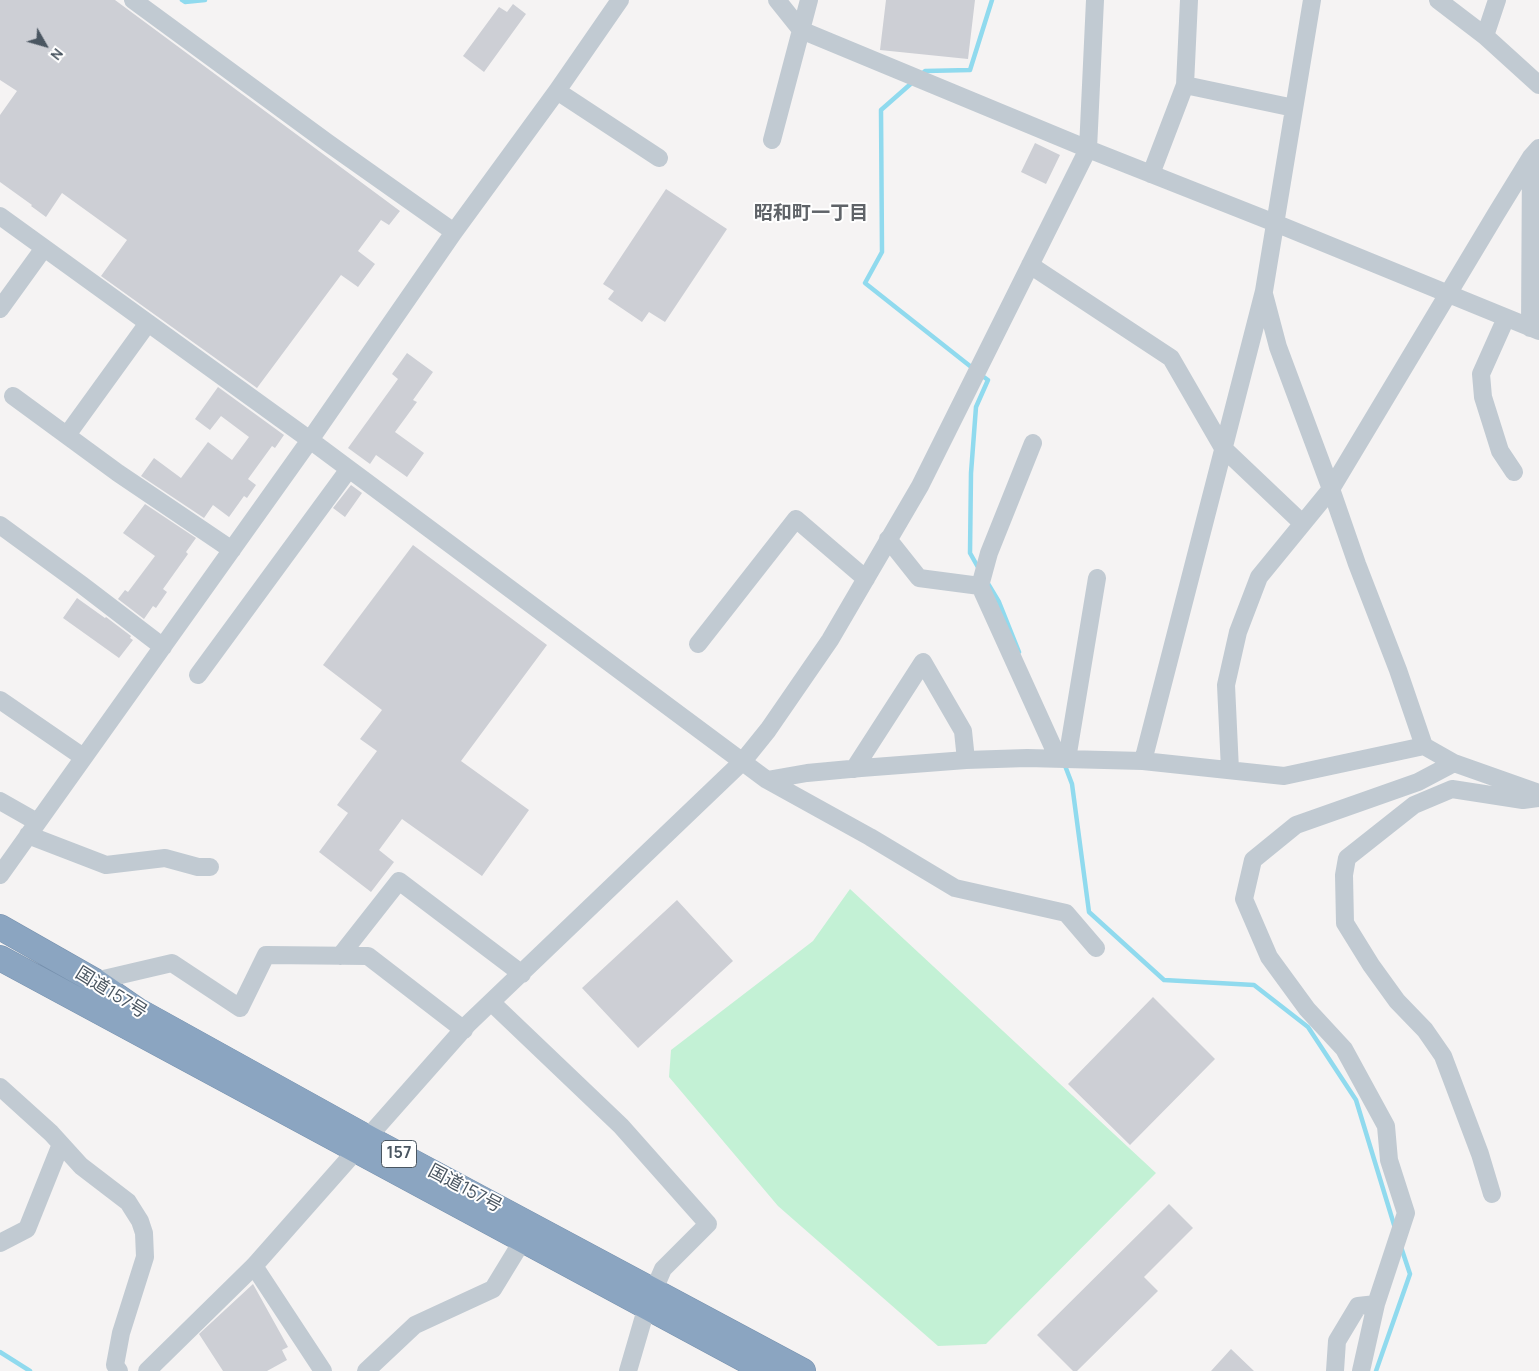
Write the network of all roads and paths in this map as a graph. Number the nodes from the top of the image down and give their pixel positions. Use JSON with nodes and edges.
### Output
{"nodes":[{"id":1,"x":133,"y":0,"type":"edge"},
{"id":2,"x":620,"y":0,"type":"edge"},
{"id":3,"x":777,"y":0,"type":"edge"},
{"id":4,"x":809,"y":0,"type":"edge"},
{"id":5,"x":1096,"y":0,"type":"edge"},
{"id":6,"x":1189,"y":0,"type":"edge"},
{"id":7,"x":1312,"y":0,"type":"edge"},
{"id":8,"x":1438,"y":0,"type":"edge"},
{"id":9,"x":1498,"y":0,"type":"edge"},
{"id":10,"x":801,"y":30,"type":"junction"},
{"id":11,"x":1485,"y":36,"type":"junction"},
{"id":12,"x":1185,"y":85,"type":"junction"},
{"id":13,"x":1539,"y":85,"type":"edge"},
{"id":14,"x":557,"y":91,"type":"junction"},
{"id":15,"x":1294,"y":108,"type":"junction"},
{"id":16,"x":772,"y":140,"type":"dead end"},
{"id":17,"x":1088,"y":149,"type":"junction"},
{"id":18,"x":1535,"y":153,"type":"edge"},
{"id":19,"x":659,"y":158,"type":"dead end"},
{"id":20,"x":1151,"y":174,"type":"junction"},
{"id":21,"x":0,"y":216,"type":"edge"},
{"id":22,"x":1276,"y":223,"type":"junction"},
{"id":23,"x":454,"y":232,"type":"junction"},
{"id":24,"x":44,"y":248,"type":"junction"},
{"id":25,"x":1030,"y":265,"type":"junction"},
{"id":26,"x":1264,"y":291,"type":"junction"},
{"id":27,"x":1447,"y":295,"type":"junction"},
{"id":28,"x":0,"y":309,"type":"edge"},
{"id":29,"x":1506,"y":318,"type":"junction"},
{"id":30,"x":148,"y":323,"type":"junction"},
{"id":31,"x":1537,"y":330,"type":"edge"},
{"id":32,"x":13,"y":396,"type":"dead end"},
{"id":33,"x":67,"y":435,"type":"junction"},
{"id":34,"x":310,"y":440,"type":"junction"},
{"id":35,"x":1033,"y":443,"type":"dead end"},
{"id":36,"x":1223,"y":448,"type":"junction"},
{"id":37,"x":349,"y":469,"type":"junction"},
{"id":38,"x":1514,"y":472,"type":"dead end"},
{"id":39,"x":1331,"y":489,"type":"junction"},
{"id":40,"x":1302,"y":524,"type":"junction"},
{"id":41,"x":0,"y":525,"type":"edge"},
{"id":42,"x":888,"y":540,"type":"junction"},
{"id":43,"x":232,"y":550,"type":"junction"},
{"id":44,"x":1097,"y":578,"type":"dead end"},
{"id":45,"x":866,"y":579,"type":"junction"},
{"id":46,"x":980,"y":586,"type":"junction"},
{"id":47,"x":698,"y":644,"type":"dead end"},
{"id":48,"x":163,"y":647,"type":"junction"},
{"id":49,"x":198,"y":675,"type":"dead end"},
{"id":50,"x":0,"y":700,"type":"edge"},
{"id":51,"x":1424,"y":746,"type":"junction"},
{"id":52,"x":83,"y":757,"type":"junction"},
{"id":53,"x":1062,"y":759,"type":"junction"},
{"id":54,"x":966,"y":760,"type":"junction"},
{"id":55,"x":743,"y":761,"type":"junction"},
{"id":56,"x":1143,"y":761,"type":"junction"},
{"id":57,"x":1454,"y":763,"type":"junction"},
{"id":58,"x":854,"y":769,"type":"junction"},
{"id":59,"x":1230,"y":770,"type":"junction"},
{"id":60,"x":767,"y":780,"type":"junction"},
{"id":61,"x":1539,"y":792,"type":"edge"},
{"id":62,"x":1539,"y":797,"type":"edge"},
{"id":63,"x":0,"y":801,"type":"edge"},
{"id":64,"x":33,"y":829,"type":"junction"},
{"id":65,"x":210,"y":867,"type":"dead end"},
{"id":66,"x":0,"y":875,"type":"edge"},
{"id":67,"x":0,"y":928,"type":"edge"},
{"id":68,"x":1096,"y":948,"type":"dead end"},
{"id":69,"x":340,"y":956,"type":"junction"},
{"id":70,"x":0,"y":959,"type":"edge"},
{"id":71,"x":522,"y":974,"type":"junction"},
{"id":72,"x":95,"y":981,"type":"junction"},
{"id":73,"x":492,"y":1002,"type":"junction"},
{"id":74,"x":464,"y":1030,"type":"junction"},
{"id":75,"x":0,"y":1087,"type":"edge"},
{"id":76,"x":61,"y":1144,"type":"junction"},
{"id":77,"x":362,"y":1144,"type":"junction"},
{"id":78,"x":1492,"y":1194,"type":"dead end"},
{"id":79,"x":528,"y":1233,"type":"junction"},
{"id":80,"x":0,"y":1243,"type":"edge"},
{"id":81,"x":254,"y":1266,"type":"junction"},
{"id":82,"x":650,"y":1298,"type":"junction"},
{"id":83,"x":1376,"y":1304,"type":"junction"},
{"id":84,"x":119,"y":1371,"type":"edge"},
{"id":85,"x":148,"y":1371,"type":"edge"},
{"id":86,"x":323,"y":1371,"type":"edge"},
{"id":87,"x":366,"y":1371,"type":"edge"},
{"id":88,"x":628,"y":1371,"type":"edge"},
{"id":89,"x":766,"y":1371,"type":"edge"},
{"id":90,"x":803,"y":1371,"type":"edge"},
{"id":91,"x":1335,"y":1371,"type":"edge"},
{"id":92,"x":1361,"y":1371,"type":"edge"}],
"edges":[{"from":1,"to":23,"type":"street"},
{"from":2,"to":14,"type":"street"},
{"from":3,"to":10,"type":"street"},
{"from":4,"to":10,"type":"street"},
{"from":5,"to":17,"type":"street"},
{"from":6,"to":12,"type":"street"},
{"from":7,"to":15,"type":"street"},
{"from":8,"to":11,"type":"street"},
{"from":9,"to":11,"type":"street"},
{"from":10,"to":16,"type":"street"},
{"from":10,"to":17,"type":"street"},
{"from":11,"to":13,"type":"street"},
{"from":12,"to":15,"type":"street"},
{"from":12,"to":20,"type":"street"},
{"from":14,"to":19,"type":"street"},
{"from":14,"to":23,"type":"street"},
{"from":15,"to":22,"type":"street"},
{"from":17,"to":20,"type":"street"},
{"from":17,"to":25,"type":"street"},
{"from":18,"to":27,"type":"street"},
{"from":18,"to":31,"type":"street"},
{"from":20,"to":22,"type":"street"},
{"from":21,"to":24,"type":"street"},
{"from":22,"to":26,"type":"street"},
{"from":22,"to":27,"type":"street"},
{"from":23,"to":34,"type":"street"},
{"from":24,"to":28,"type":"street"},
{"from":24,"to":30,"type":"street"},
{"from":25,"to":36,"type":"street"},
{"from":25,"to":42,"type":"street"},
{"from":26,"to":36,"type":"street"},
{"from":26,"to":39,"type":"street"},
{"from":27,"to":29,"type":"street"},
{"from":27,"to":39,"type":"street"},
{"from":29,"to":31,"type":"street"},
{"from":29,"to":38,"type":"street"},
{"from":30,"to":33,"type":"street"},
{"from":30,"to":34,"type":"street"},
{"from":32,"to":33,"type":"street"},
{"from":33,"to":43,"type":"street"},
{"from":34,"to":37,"type":"street"},
{"from":34,"to":43,"type":"street"},
{"from":35,"to":46,"type":"street"},
{"from":36,"to":40,"type":"street"},
{"from":36,"to":56,"type":"street"},
{"from":37,"to":49,"type":"street"},
{"from":37,"to":55,"type":"street"},
{"from":39,"to":40,"type":"street"},
{"from":39,"to":51,"type":"street"},
{"from":40,"to":59,"type":"street"},
{"from":41,"to":48,"type":"street"},
{"from":42,"to":45,"type":"street"},
{"from":42,"to":46,"type":"street"},
{"from":43,"to":48,"type":"street"},
{"from":44,"to":53,"type":"street"},
{"from":45,"to":47,"type":"street"},
{"from":45,"to":55,"type":"street"},
{"from":46,"to":53,"type":"street"},
{"from":48,"to":52,"type":"street"},
{"from":50,"to":52,"type":"street"},
{"from":51,"to":57,"type":"street"},
{"from":51,"to":59,"type":"street"},
{"from":52,"to":64,"type":"street"},
{"from":53,"to":54,"type":"street"},
{"from":53,"to":56,"type":"street"},
{"from":54,"to":58,"type":"street"},
{"from":54,"to":58,"type":"street"},
{"from":55,"to":60,"type":"street"},
{"from":55,"to":71,"type":"street"},
{"from":56,"to":59,"type":"street"},
{"from":57,"to":61,"type":"street"},
{"from":57,"to":83,"type":"street"},
{"from":58,"to":60,"type":"street"},
{"from":60,"to":68,"type":"street"},
{"from":62,"to":78,"type":"street"},
{"from":63,"to":64,"type":"street"},
{"from":64,"to":65,"type":"street"},
{"from":64,"to":66,"type":"street"},
{"from":67,"to":72,"type":"highway","name":"国道157号","number":"157"},
{"from":69,"to":71,"type":"street"},
{"from":69,"to":72,"type":"street"},
{"from":69,"to":74,"type":"street"},
{"from":70,"to":77,"type":"highway","name":"国道157号","number":"157"},
{"from":71,"to":73,"type":"street"},
{"from":72,"to":77,"type":"highway","name":"国道157号","number":"157"},
{"from":73,"to":74,"type":"street"},
{"from":73,"to":82,"type":"street"},
{"from":74,"to":77,"type":"street"},
{"from":75,"to":76,"type":"street"},
{"from":76,"to":80,"type":"street"},
{"from":76,"to":84,"type":"street"},
{"from":77,"to":79,"type":"highway","name":"国道157号","number":"157"},
{"from":77,"to":81,"type":"street"},
{"from":79,"to":82,"type":"highway","name":"国道157号","number":"157"},
{"from":79,"to":87,"type":"street"},
{"from":81,"to":85,"type":"street"},
{"from":81,"to":86,"type":"street"},
{"from":82,"to":88,"type":"street"},
{"from":82,"to":89,"type":"highway","name":"国道157号","number":"157"},
{"from":82,"to":90,"type":"highway","name":"国道157号","number":"157"},
{"from":83,"to":91,"type":"street"},
{"from":83,"to":92,"type":"street"}]}
